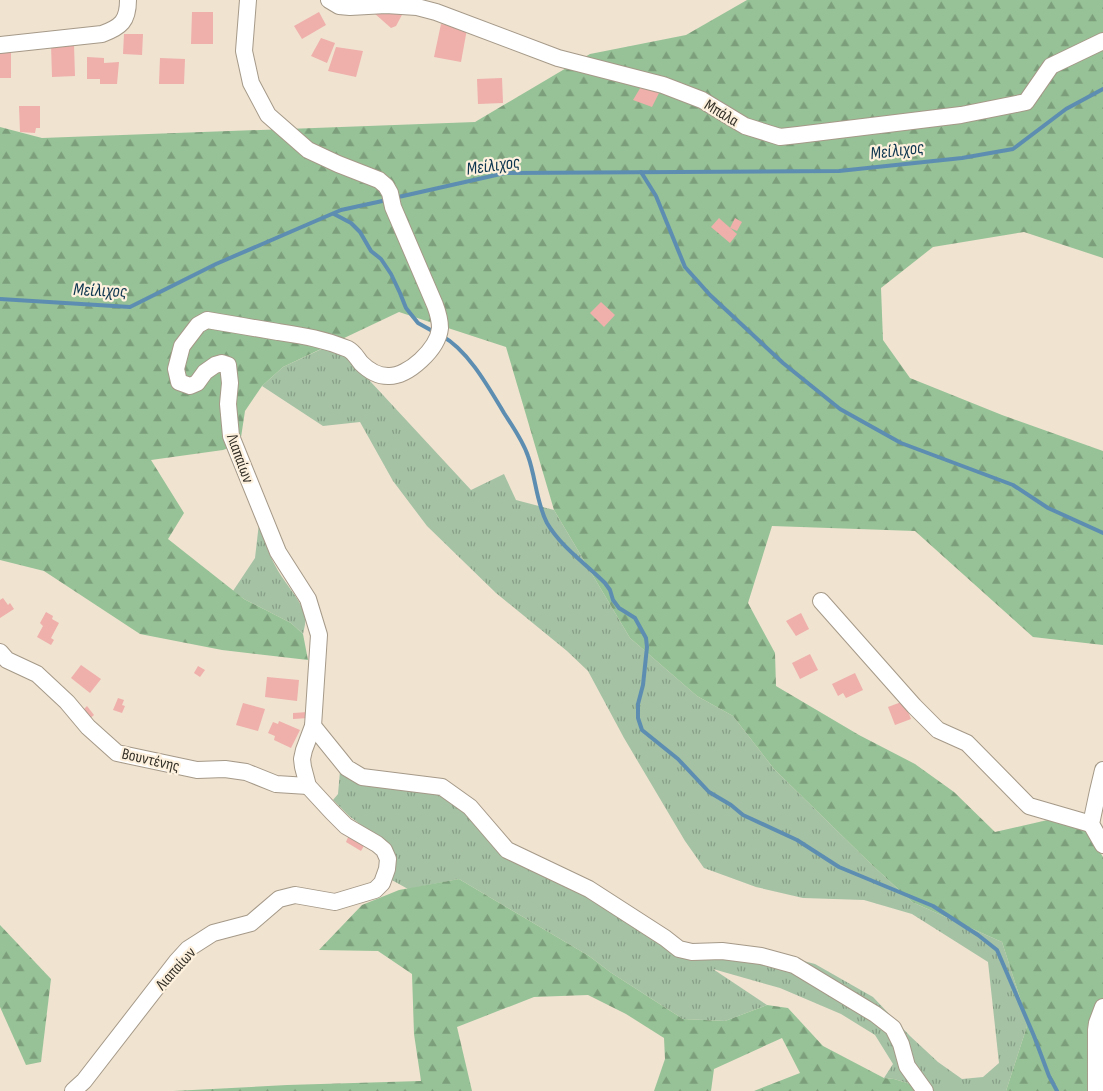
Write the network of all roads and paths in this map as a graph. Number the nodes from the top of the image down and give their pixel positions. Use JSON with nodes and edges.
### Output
{"nodes":[{"id":1,"x":128,"y":0,"type":"edge"},
{"id":2,"x":248,"y":0,"type":"edge"},
{"id":3,"x":329,"y":0,"type":"edge"},
{"id":4,"x":1103,"y":41,"type":"edge"},
{"id":5,"x":0,"y":45,"type":"edge"},
{"id":6,"x":821,"y":601,"type":"dead end"},
{"id":7,"x":0,"y":652,"type":"edge"},
{"id":8,"x":313,"y":726,"type":"junction"},
{"id":9,"x":1103,"y":770,"type":"edge"},
{"id":10,"x":308,"y":786,"type":"junction"},
{"id":11,"x":1091,"y":824,"type":"junction"},
{"id":12,"x":1103,"y":845,"type":"edge"},
{"id":13,"x":1103,"y":1007,"type":"edge"},
{"id":14,"x":73,"y":1091,"type":"edge"},
{"id":15,"x":925,"y":1091,"type":"edge"},
{"id":16,"x":1096,"y":1091,"type":"edge"}],
"edges":[{"from":1,"to":5,"type":"street"},
{"from":2,"to":8,"type":"street","name":"Λιαπαίων"},
{"from":3,"to":4,"type":"street","name":"Μπάλα"},
{"from":6,"to":11,"type":"street"},
{"from":7,"to":10,"type":"street","name":"Βουντένης"},
{"from":8,"to":10,"type":"street","name":"Λιαπαίων"},
{"from":8,"to":15,"type":"street"},
{"from":9,"to":11,"type":"street"},
{"from":10,"to":14,"type":"street","name":"Λιαπαίων"},
{"from":11,"to":12,"type":"street"},
{"from":13,"to":16,"type":"street"}]}
